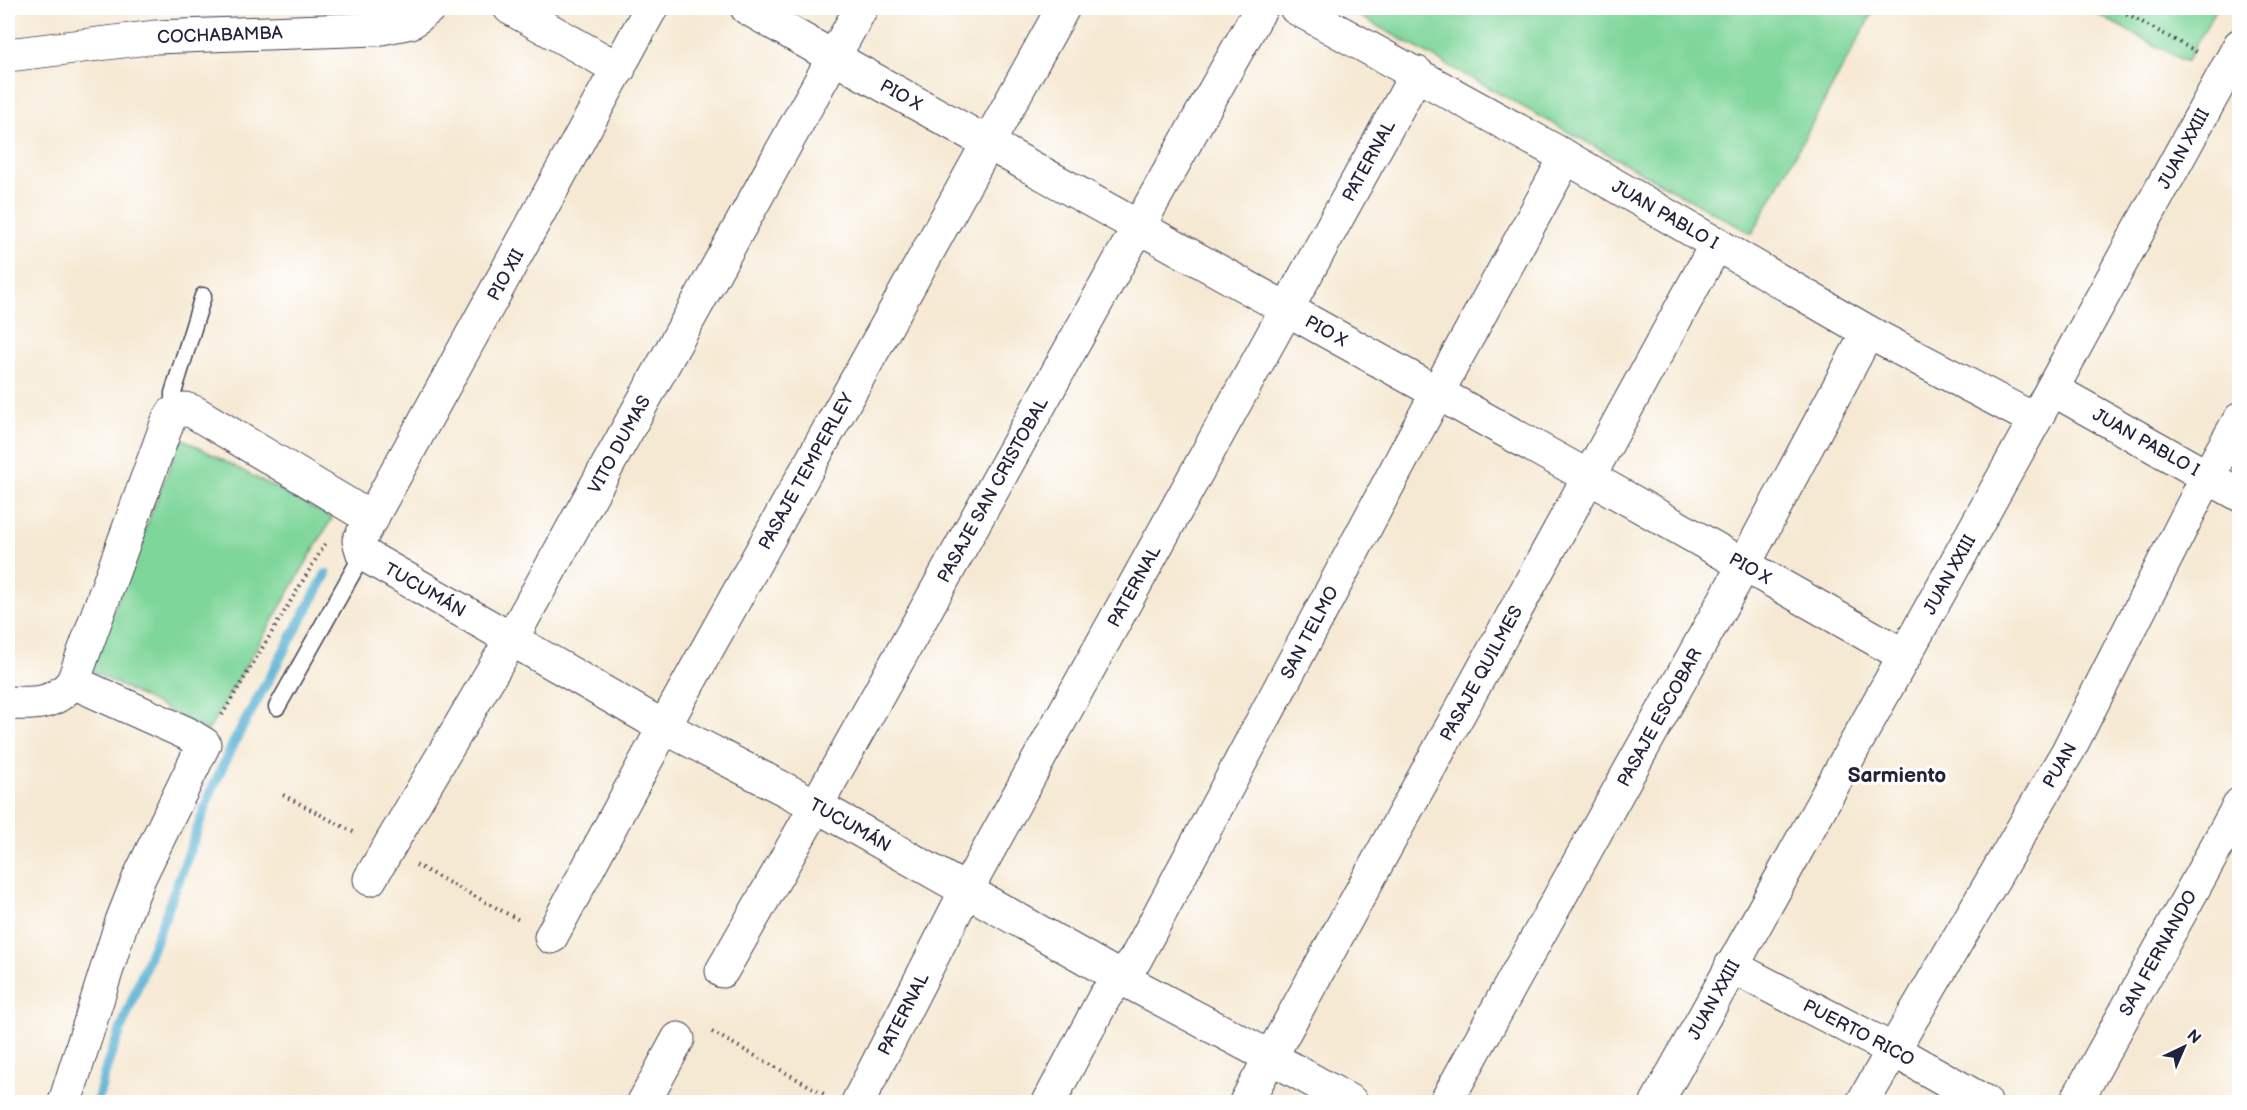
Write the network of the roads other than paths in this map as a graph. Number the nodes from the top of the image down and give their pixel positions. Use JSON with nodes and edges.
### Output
{"nodes":[{"id":1,"x":429,"y":8,"type":"edge"},
{"id":2,"x":510,"y":8,"type":"edge"},
{"id":3,"x":651,"y":8,"type":"edge"},
{"id":4,"x":747,"y":8,"type":"edge"},
{"id":5,"x":861,"y":8,"type":"edge"},
{"id":6,"x":1063,"y":8,"type":"edge"},
{"id":7,"x":1262,"y":8,"type":"edge"},
{"id":8,"x":1296,"y":8,"type":"edge"},
{"id":9,"x":8,"y":55,"type":"edge"},
{"id":10,"x":833,"y":57,"type":"junction"},
{"id":11,"x":2233,"y":57,"type":"edge"},
{"id":12,"x":619,"y":69,"type":"junction"},
{"id":13,"x":1417,"y":73,"type":"junction"},
{"id":14,"x":987,"y":143,"type":"junction"},
{"id":15,"x":1566,"y":157,"type":"junction"},
{"id":16,"x":1137,"y":227,"type":"junction"},
{"id":17,"x":1717,"y":243,"type":"junction"},
{"id":18,"x":203,"y":296,"type":"dead end"},
{"id":19,"x":1286,"y":309,"type":"junction"},
{"id":20,"x":1868,"y":332,"type":"junction"},
{"id":21,"x":2052,"y":389,"type":"junction"},
{"id":22,"x":1437,"y":393,"type":"junction"},
{"id":23,"x":173,"y":413,"type":"junction"},
{"id":24,"x":2240,"y":419,"type":"edge"},
{"id":25,"x":2035,"y":420,"type":"junction"},
{"id":26,"x":1589,"y":477,"type":"junction"},
{"id":27,"x":2207,"y":477,"type":"junction"},
{"id":28,"x":2240,"y":495,"type":"edge"},
{"id":29,"x":361,"y":530,"type":"junction"},
{"id":30,"x":1744,"y":565,"type":"junction"},
{"id":31,"x":512,"y":638,"type":"junction"},
{"id":32,"x":1905,"y":656,"type":"junction"},
{"id":33,"x":73,"y":682,"type":"junction"},
{"id":34,"x":8,"y":703,"type":"edge"},
{"id":35,"x":277,"y":707,"type":"dead end"},
{"id":36,"x":664,"y":727,"type":"junction"},
{"id":37,"x":2240,"y":804,"type":"edge"},
{"id":38,"x":817,"y":806,"type":"junction"},
{"id":39,"x":370,"y":879,"type":"dead end"},
{"id":40,"x":966,"y":891,"type":"junction"},
{"id":41,"x":551,"y":937,"type":"dead end"},
{"id":42,"x":1731,"y":966,"type":"junction"},
{"id":43,"x":722,"y":971,"type":"dead end"},
{"id":44,"x":1121,"y":978,"type":"junction"},
{"id":45,"x":693,"y":1034,"type":"road end"},
{"id":46,"x":1893,"y":1050,"type":"junction"},
{"id":47,"x":1272,"y":1058,"type":"junction"},
{"id":48,"x":844,"y":1100,"type":"edge"},
{"id":49,"x":65,"y":1102,"type":"edge"},
{"id":50,"x":644,"y":1102,"type":"edge"},
{"id":51,"x":1049,"y":1102,"type":"edge"},
{"id":52,"x":1246,"y":1102,"type":"edge"},
{"id":53,"x":1351,"y":1102,"type":"edge"},
{"id":54,"x":1446,"y":1102,"type":"edge"},
{"id":55,"x":1657,"y":1102,"type":"edge"},
{"id":56,"x":1863,"y":1102,"type":"edge"},
{"id":57,"x":1985,"y":1102,"type":"edge"},
{"id":58,"x":2076,"y":1102,"type":"edge"}],
"edges":[{"from":1,"to":9,"type":"street","name":"COCHABAMBA"},
{"from":2,"to":12,"type":"street"},
{"from":3,"to":12,"type":"street","name":"PIO XII"},
{"from":4,"to":10,"type":"street","name":"PIO X"},
{"from":5,"to":10,"type":"street","name":"VITO DUMAS"},
{"from":6,"to":14,"type":"street","name":"PASAJE TEMPERLEY"},
{"from":7,"to":16,"type":"street","name":"PASAJE SAN CRISTOBAL"},
{"from":8,"to":13,"type":"street","name":"JUAN PABLO I"},
{"from":10,"to":14,"type":"street","name":"PIO X"},
{"from":10,"to":31,"type":"street","name":"VITO DUMAS"},
{"from":11,"to":21,"type":"street","name":"JUAN XXIII"},
{"from":12,"to":29,"type":"street","name":"PIO XII"},
{"from":13,"to":15,"type":"street","name":"JUAN PABLO I"},
{"from":13,"to":19,"type":"street","name":"PATERNAL"},
{"from":14,"to":16,"type":"street","name":"PIO X"},
{"from":14,"to":36,"type":"street","name":"PASAJE TEMPERLEY"},
{"from":15,"to":17,"type":"street","name":"JUAN PABLO I"},
{"from":15,"to":22,"type":"street","name":"SAN TELMO"},
{"from":16,"to":19,"type":"street","name":"PIO X"},
{"from":16,"to":38,"type":"street","name":"PASAJE SAN CRISTOBAL"},
{"from":17,"to":20,"type":"street","name":"JUAN PABLO I"},
{"from":17,"to":26,"type":"street","name":"PASAJE QUILMES"},
{"from":18,"to":23,"type":"lane"},
{"from":19,"to":22,"type":"street","name":"PIO X"},
{"from":19,"to":40,"type":"street","name":"PATERNAL"},
{"from":20,"to":25,"type":"street","name":"JUAN PABLO I"},
{"from":20,"to":30,"type":"street","name":"PASAJE ESCOBAR"},
{"from":21,"to":25,"type":"street","name":"JUAN XXIII"},
{"from":21,"to":27,"type":"street","name":"JUAN PABLO I"},
{"from":22,"to":26,"type":"street","name":"PIO X"},
{"from":22,"to":44,"type":"street","name":"SAN TELMO"},
{"from":23,"to":29,"type":"street","name":"TUCUMÁN"},
{"from":23,"to":33,"type":"street"},
{"from":24,"to":27,"type":"street","name":"PUAN"},
{"from":25,"to":32,"type":"street","name":"JUAN XXIII"},
{"from":26,"to":30,"type":"street","name":"PIO X"},
{"from":26,"to":47,"type":"street","name":"PASAJE QUILMES"},
{"from":27,"to":28,"type":"street","name":"JUAN PABLO I"},
{"from":27,"to":46,"type":"street","name":"PUAN"},
{"from":29,"to":31,"type":"street","name":"TUCUMÁN"},
{"from":29,"to":35,"type":"lane"},
{"from":30,"to":32,"type":"street","name":"PIO X"},
{"from":30,"to":54,"type":"street","name":"PASAJE ESCOBAR"},
{"from":31,"to":36,"type":"street","name":"TUCUMÁN"},
{"from":31,"to":39,"type":"street","name":"VITO DUMAS"},
{"from":32,"to":42,"type":"street","name":"JUAN XXIII"},
{"from":33,"to":34,"type":"street"},
{"from":33,"to":49,"type":"street"},
{"from":36,"to":38,"type":"street","name":"TUCUMÁN"},
{"from":36,"to":41,"type":"street","name":"PASAJE TEMPERLEY"},
{"from":37,"to":58,"type":"street","name":"SAN FERNANDO"},
{"from":38,"to":40,"type":"street","name":"TUCUMÁN"},
{"from":38,"to":43,"type":"street","name":"PASAJE SAN CRISTOBAL"},
{"from":40,"to":44,"type":"street","name":"TUCUMÁN"},
{"from":40,"to":48,"type":"street","name":"PATERNAL"},
{"from":42,"to":46,"type":"street","name":"PUERTO RICO"},
{"from":42,"to":55,"type":"street","name":"JUAN XXIII"},
{"from":44,"to":47,"type":"street","name":"TUCUMÁN"},
{"from":44,"to":51,"type":"street","name":"SAN TELMO"},
{"from":45,"to":50,"type":"street"},
{"from":46,"to":56,"type":"street","name":"PUAN"},
{"from":46,"to":57,"type":"street","name":"PUERTO RICO"},
{"from":47,"to":52,"type":"street","name":"PASAJE QUILMES"},
{"from":47,"to":53,"type":"street","name":"TUCUMÁN"}]}
